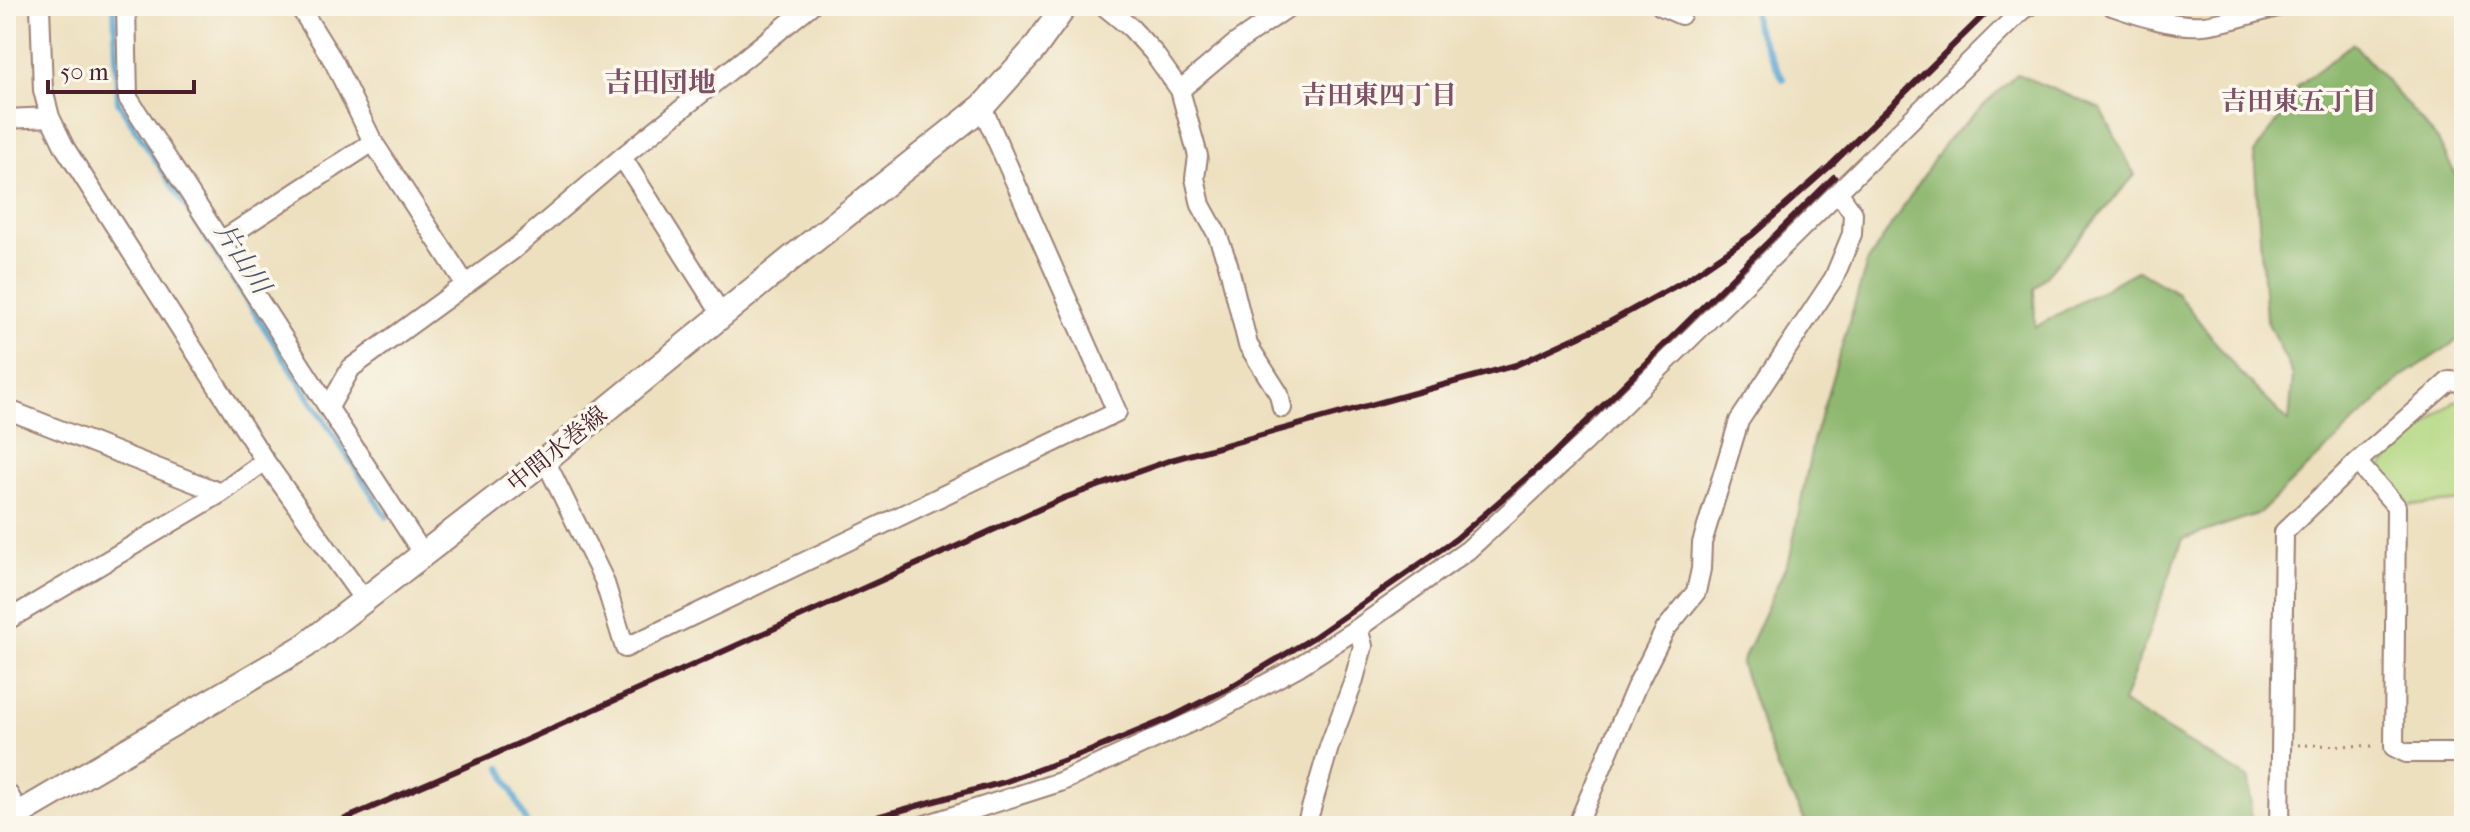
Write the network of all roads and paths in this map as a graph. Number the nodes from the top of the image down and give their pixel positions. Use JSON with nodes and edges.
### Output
{"nodes":[{"id":1,"x":40,"y":6,"type":"edge"},
{"id":2,"x":126,"y":6,"type":"edge"},
{"id":3,"x":299,"y":6,"type":"edge"},
{"id":4,"x":810,"y":6,"type":"edge"},
{"id":5,"x":1065,"y":6,"type":"edge"},
{"id":6,"x":1104,"y":6,"type":"edge"},
{"id":7,"x":1290,"y":6,"type":"edge"},
{"id":8,"x":1661,"y":6,"type":"edge"},
{"id":9,"x":1685,"y":6,"type":"edge"},
{"id":10,"x":2029,"y":6,"type":"edge"},
{"id":11,"x":2112,"y":6,"type":"edge"},
{"id":12,"x":2281,"y":6,"type":"edge"},
{"id":13,"x":1180,"y":90,"type":"junction"},
{"id":14,"x":982,"y":107,"type":"junction"},
{"id":15,"x":50,"y":117,"type":"junction"},
{"id":16,"x":6,"y":119,"type":"edge"},
{"id":17,"x":373,"y":142,"type":"junction"},
{"id":18,"x":622,"y":157,"type":"junction"},
{"id":19,"x":1839,"y":193,"type":"junction"},
{"id":20,"x":221,"y":241,"type":"junction"},
{"id":21,"x":466,"y":285,"type":"junction"},
{"id":22,"x":722,"y":315,"type":"junction"},
{"id":23,"x":2464,"y":382,"type":"edge"},
{"id":24,"x":329,"y":407,"type":"junction"},
{"id":25,"x":1282,"y":408,"type":"dead end"},
{"id":26,"x":6,"y":409,"type":"edge"},
{"id":27,"x":545,"y":460,"type":"junction"},
{"id":28,"x":265,"y":461,"type":"junction"},
{"id":29,"x":2357,"y":462,"type":"junction"},
{"id":30,"x":221,"y":493,"type":"junction"},
{"id":31,"x":423,"y":554,"type":"junction"},
{"id":32,"x":364,"y":600,"type":"junction"},
{"id":33,"x":6,"y":621,"type":"edge"},
{"id":34,"x":1358,"y":628,"type":"junction"},
{"id":35,"x":2280,"y":744,"type":"junction"},
{"id":36,"x":2394,"y":747,"type":"junction"},
{"id":37,"x":2464,"y":753,"type":"edge"},
{"id":38,"x":6,"y":796,"type":"edge"},
{"id":39,"x":922,"y":826,"type":"edge"},
{"id":40,"x":1306,"y":826,"type":"edge"},
{"id":41,"x":1577,"y":826,"type":"edge"},
{"id":42,"x":2280,"y":826,"type":"edge"}],
"edges":[{"from":1,"to":15,"type":"street"},
{"from":2,"to":20,"type":"street"},
{"from":3,"to":17,"type":"street"},
{"from":4,"to":18,"type":"street"},
{"from":5,"to":14,"type":"main road","name":"中間水巻線"},
{"from":6,"to":13,"type":"street"},
{"from":7,"to":13,"type":"street"},
{"from":8,"to":9,"type":"street"},
{"from":10,"to":19,"type":"street"},
{"from":11,"to":12,"type":"street"},
{"from":13,"to":25,"type":"street"},
{"from":14,"to":22,"type":"main road","name":"中間水巻線"},
{"from":14,"to":27,"type":"street"},
{"from":15,"to":16,"type":"street"},
{"from":15,"to":28,"type":"street"},
{"from":17,"to":20,"type":"street"},
{"from":17,"to":21,"type":"street"},
{"from":18,"to":21,"type":"street"},
{"from":18,"to":22,"type":"street"},
{"from":19,"to":34,"type":"street"},
{"from":19,"to":41,"type":"street"},
{"from":20,"to":24,"type":"street"},
{"from":21,"to":24,"type":"street"},
{"from":22,"to":27,"type":"main road","name":"中間水巻線"},
{"from":23,"to":29,"type":"street"},
{"from":24,"to":31,"type":"street"},
{"from":26,"to":30,"type":"street"},
{"from":27,"to":31,"type":"main road","name":"中間水巻線"},
{"from":28,"to":30,"type":"street"},
{"from":28,"to":32,"type":"street"},
{"from":29,"to":35,"type":"street"},
{"from":29,"to":36,"type":"street"},
{"from":30,"to":33,"type":"street"},
{"from":31,"to":32,"type":"main road","name":"中間水巻線"},
{"from":32,"to":38,"type":"main road","name":"中間水巻線"},
{"from":34,"to":39,"type":"street"},
{"from":34,"to":40,"type":"street"},
{"from":35,"to":36,"type":"path"},
{"from":35,"to":42,"type":"street"},
{"from":36,"to":37,"type":"street"}]}
